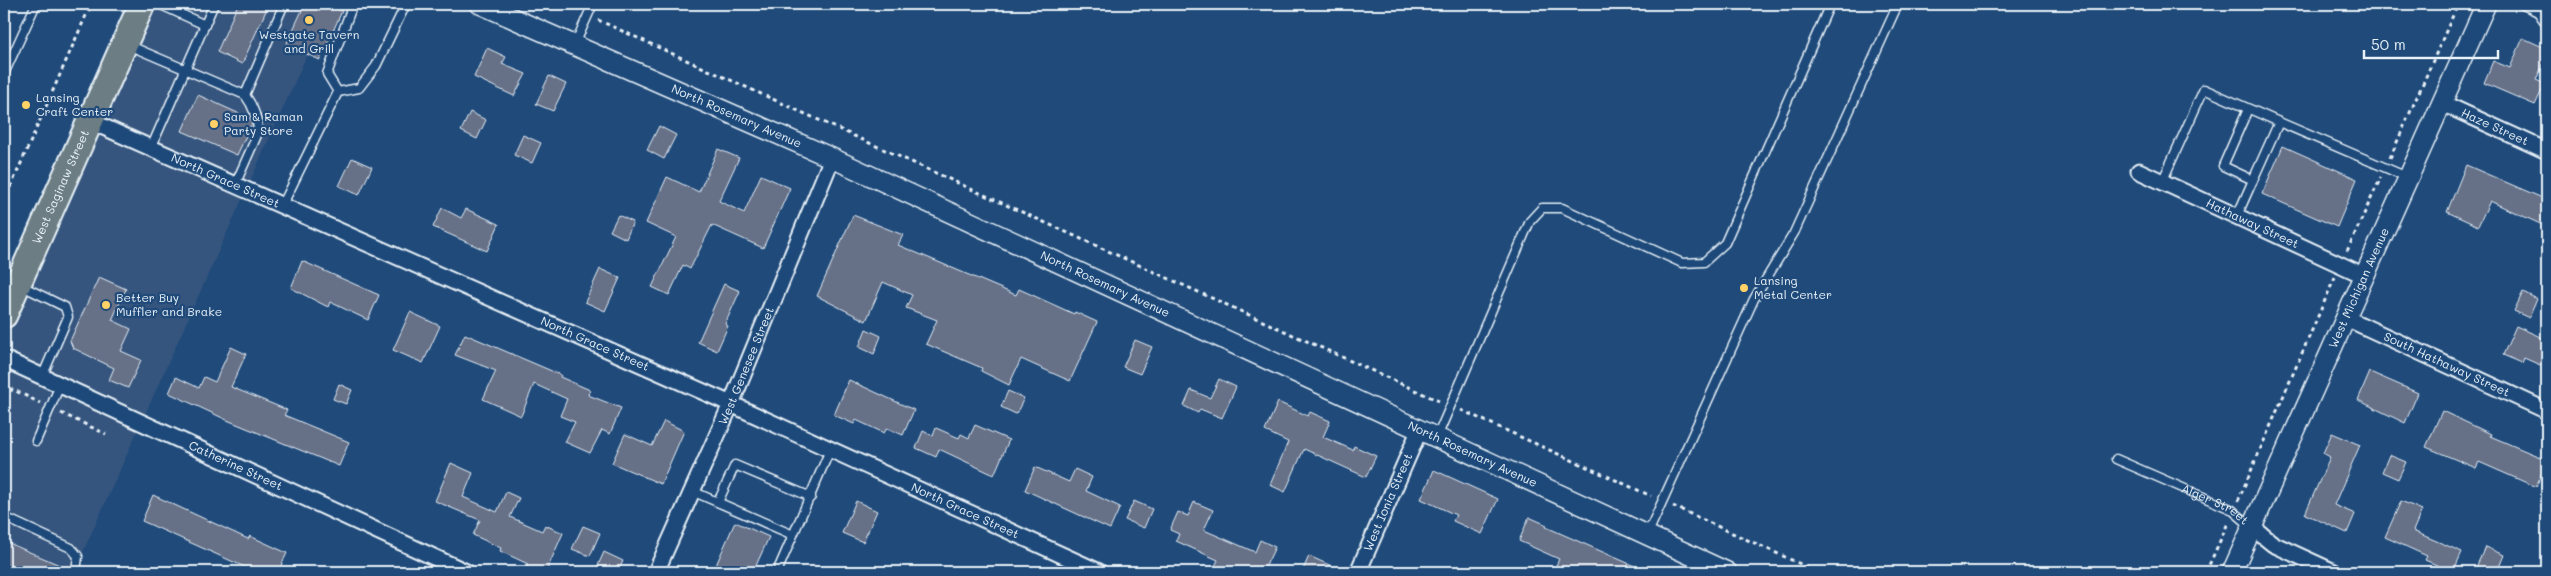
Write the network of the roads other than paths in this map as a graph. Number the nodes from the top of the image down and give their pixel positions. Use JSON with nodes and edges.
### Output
{"nodes":[{"id":1,"x":36,"y":4,"type":"edge"},
{"id":2,"x":142,"y":4,"type":"edge"},
{"id":3,"x":159,"y":4,"type":"edge"},
{"id":4,"x":214,"y":4,"type":"edge"},
{"id":5,"x":284,"y":4,"type":"edge"},
{"id":6,"x":353,"y":4,"type":"edge"},
{"id":7,"x":406,"y":4,"type":"edge"},
{"id":8,"x":480,"y":4,"type":"edge"},
{"id":9,"x":593,"y":4,"type":"edge"},
{"id":10,"x":1830,"y":4,"type":"edge"},
{"id":11,"x":1898,"y":4,"type":"edge"},
{"id":12,"x":2486,"y":4,"type":"edge"},
{"id":13,"x":2520,"y":4,"type":"edge"},
{"id":14,"x":2542,"y":4,"type":"edge"},
{"id":15,"x":2538,"y":12,"type":"junction"},
{"id":16,"x":204,"y":24,"type":"junction"},
{"id":17,"x":2547,"y":25,"type":"edge"},
{"id":18,"x":125,"y":44,"type":"junction"},
{"id":19,"x":574,"y":46,"type":"junction"},
{"id":20,"x":184,"y":69,"type":"junction"},
{"id":21,"x":4,"y":74,"type":"edge"},
{"id":22,"x":338,"y":92,"type":"junction"},
{"id":23,"x":245,"y":95,"type":"junction"},
{"id":24,"x":2442,"y":103,"type":"junction"},
{"id":25,"x":2248,"y":108,"type":"junction"},
{"id":26,"x":90,"y":121,"type":"junction"},
{"id":27,"x":2279,"y":122,"type":"junction"},
{"id":28,"x":151,"y":148,"type":"junction"},
{"id":29,"x":2547,"y":151,"type":"edge"},
{"id":30,"x":832,"y":158,"type":"junction"},
{"id":31,"x":2139,"y":171,"type":"dead end"},
{"id":32,"x":2409,"y":178,"type":"junction"},
{"id":33,"x":2254,"y":180,"type":"junction"},
{"id":34,"x":2162,"y":182,"type":"junction"},
{"id":35,"x":235,"y":185,"type":"junction"},
{"id":36,"x":282,"y":206,"type":"junction"},
{"id":37,"x":2237,"y":216,"type":"junction"},
{"id":38,"x":2365,"y":276,"type":"junction"},
{"id":39,"x":18,"y":284,"type":"junction"},
{"id":40,"x":4,"y":315,"type":"edge"},
{"id":41,"x":2346,"y":318,"type":"junction"},
{"id":42,"x":4,"y":359,"type":"edge"},
{"id":43,"x":42,"y":377,"type":"junction"},
{"id":44,"x":60,"y":385,"type":"junction"},
{"id":45,"x":731,"y":404,"type":"junction"},
{"id":46,"x":2547,"y":411,"type":"edge"},
{"id":47,"x":1419,"y":430,"type":"junction"},
{"id":48,"x":1436,"y":438,"type":"junction"},
{"id":49,"x":36,"y":441,"type":"dead end"},
{"id":50,"x":830,"y":450,"type":"junction"},
{"id":51,"x":2116,"y":459,"type":"dead end"},
{"id":52,"x":692,"y":490,"type":"junction"},
{"id":53,"x":811,"y":497,"type":"junction"},
{"id":54,"x":718,"y":502,"type":"junction"},
{"id":55,"x":4,"y":517,"type":"edge"},
{"id":56,"x":2252,"y":527,"type":"junction"},
{"id":57,"x":794,"y":535,"type":"junction"},
{"id":58,"x":1647,"y":535,"type":"junction"},
{"id":59,"x":660,"y":571,"type":"edge"},
{"id":60,"x":76,"y":572,"type":"edge"},
{"id":61,"x":466,"y":572,"type":"edge"},
{"id":62,"x":777,"y":572,"type":"edge"},
{"id":63,"x":1099,"y":572,"type":"edge"},
{"id":64,"x":1358,"y":572,"type":"edge"},
{"id":65,"x":1727,"y":572,"type":"edge"},
{"id":66,"x":2232,"y":572,"type":"edge"},
{"id":67,"x":2334,"y":572,"type":"edge"}],
"edges":[{"from":1,"to":21,"type":"lane"},
{"from":2,"to":18,"type":"main road","name":"West Saginaw Street"},
{"from":3,"to":16,"type":"lane"},
{"from":4,"to":16,"type":"lane"},
{"from":5,"to":23,"type":"lane"},
{"from":6,"to":22,"type":"lane"},
{"from":7,"to":22,"type":"lane"},
{"from":8,"to":19,"type":"street","name":"North Rosemary Avenue"},
{"from":9,"to":19,"type":"lane"},
{"from":10,"to":48,"type":"lane"},
{"from":11,"to":58,"type":"lane"},
{"from":12,"to":24,"type":"street","name":"West Michigan Avenue"},
{"from":13,"to":15,"type":"lane"},
{"from":14,"to":15,"type":"lane"},
{"from":15,"to":17,"type":"lane"},
{"from":16,"to":20,"type":"lane"},
{"from":18,"to":20,"type":"lane"},
{"from":18,"to":26,"type":"main road","name":"West Saginaw Street"},
{"from":19,"to":30,"type":"street","name":"North Rosemary Avenue"},
{"from":20,"to":23,"type":"lane"},
{"from":20,"to":28,"type":"lane"},
{"from":22,"to":36,"type":"lane"},
{"from":23,"to":35,"type":"lane"},
{"from":24,"to":29,"type":"street","name":"Haze Street"},
{"from":24,"to":32,"type":"street","name":"West Michigan Avenue"},
{"from":25,"to":27,"type":"lane"},
{"from":25,"to":33,"type":"lane"},
{"from":25,"to":34,"type":"lane"},
{"from":26,"to":28,"type":"street","name":"North Grace Street"},
{"from":26,"to":39,"type":"main road","name":"West Saginaw Street"},
{"from":27,"to":32,"type":"lane"},
{"from":27,"to":33,"type":"lane"},
{"from":28,"to":35,"type":"street","name":"North Grace Street"},
{"from":30,"to":45,"type":"street","name":"West Genesee Street"},
{"from":30,"to":47,"type":"street","name":"North Rosemary Avenue"},
{"from":31,"to":34,"type":"street","name":"Hathaway Street"},
{"from":32,"to":38,"type":"street","name":"West Michigan Avenue"},
{"from":33,"to":37,"type":"lane"},
{"from":34,"to":37,"type":"street","name":"Hathaway Street"},
{"from":35,"to":36,"type":"street","name":"North Grace Street"},
{"from":36,"to":45,"type":"street","name":"North Grace Street"},
{"from":37,"to":38,"type":"street","name":"Hathaway Street"},
{"from":38,"to":41,"type":"street","name":"West Michigan Avenue"},
{"from":39,"to":40,"type":"main road","name":"West Saginaw Street"},
{"from":39,"to":43,"type":"lane"},
{"from":41,"to":46,"type":"street","name":"South Hathaway Street"},
{"from":41,"to":56,"type":"street","name":"West Michigan Avenue"},
{"from":42,"to":43,"type":"street","name":"Catherine Street"},
{"from":43,"to":44,"type":"street","name":"Catherine Street"},
{"from":44,"to":49,"type":"lane"},
{"from":44,"to":61,"type":"street","name":"Catherine Street"},
{"from":45,"to":50,"type":"street","name":"North Grace Street"},
{"from":45,"to":52,"type":"street","name":"West Genesee Street"},
{"from":47,"to":48,"type":"street","name":"North Rosemary Avenue"},
{"from":47,"to":64,"type":"street","name":"West Ionia Street"},
{"from":48,"to":58,"type":"street","name":"North Rosemary Avenue"},
{"from":50,"to":53,"type":"lane"},
{"from":50,"to":63,"type":"street","name":"North Grace Street"},
{"from":51,"to":56,"type":"lane","name":"Alger Street"},
{"from":52,"to":54,"type":"lane"},
{"from":52,"to":59,"type":"street","name":"West Genesee Street"},
{"from":53,"to":54,"type":"lane"},
{"from":53,"to":57,"type":"lane"},
{"from":54,"to":57,"type":"lane"},
{"from":55,"to":60,"type":"lane"},
{"from":56,"to":66,"type":"street","name":"West Michigan Avenue"},
{"from":56,"to":67,"type":"street","name":"Alger Street"},
{"from":57,"to":62,"type":"lane"},
{"from":58,"to":65,"type":"street","name":"North Rosemary Avenue"}]}
